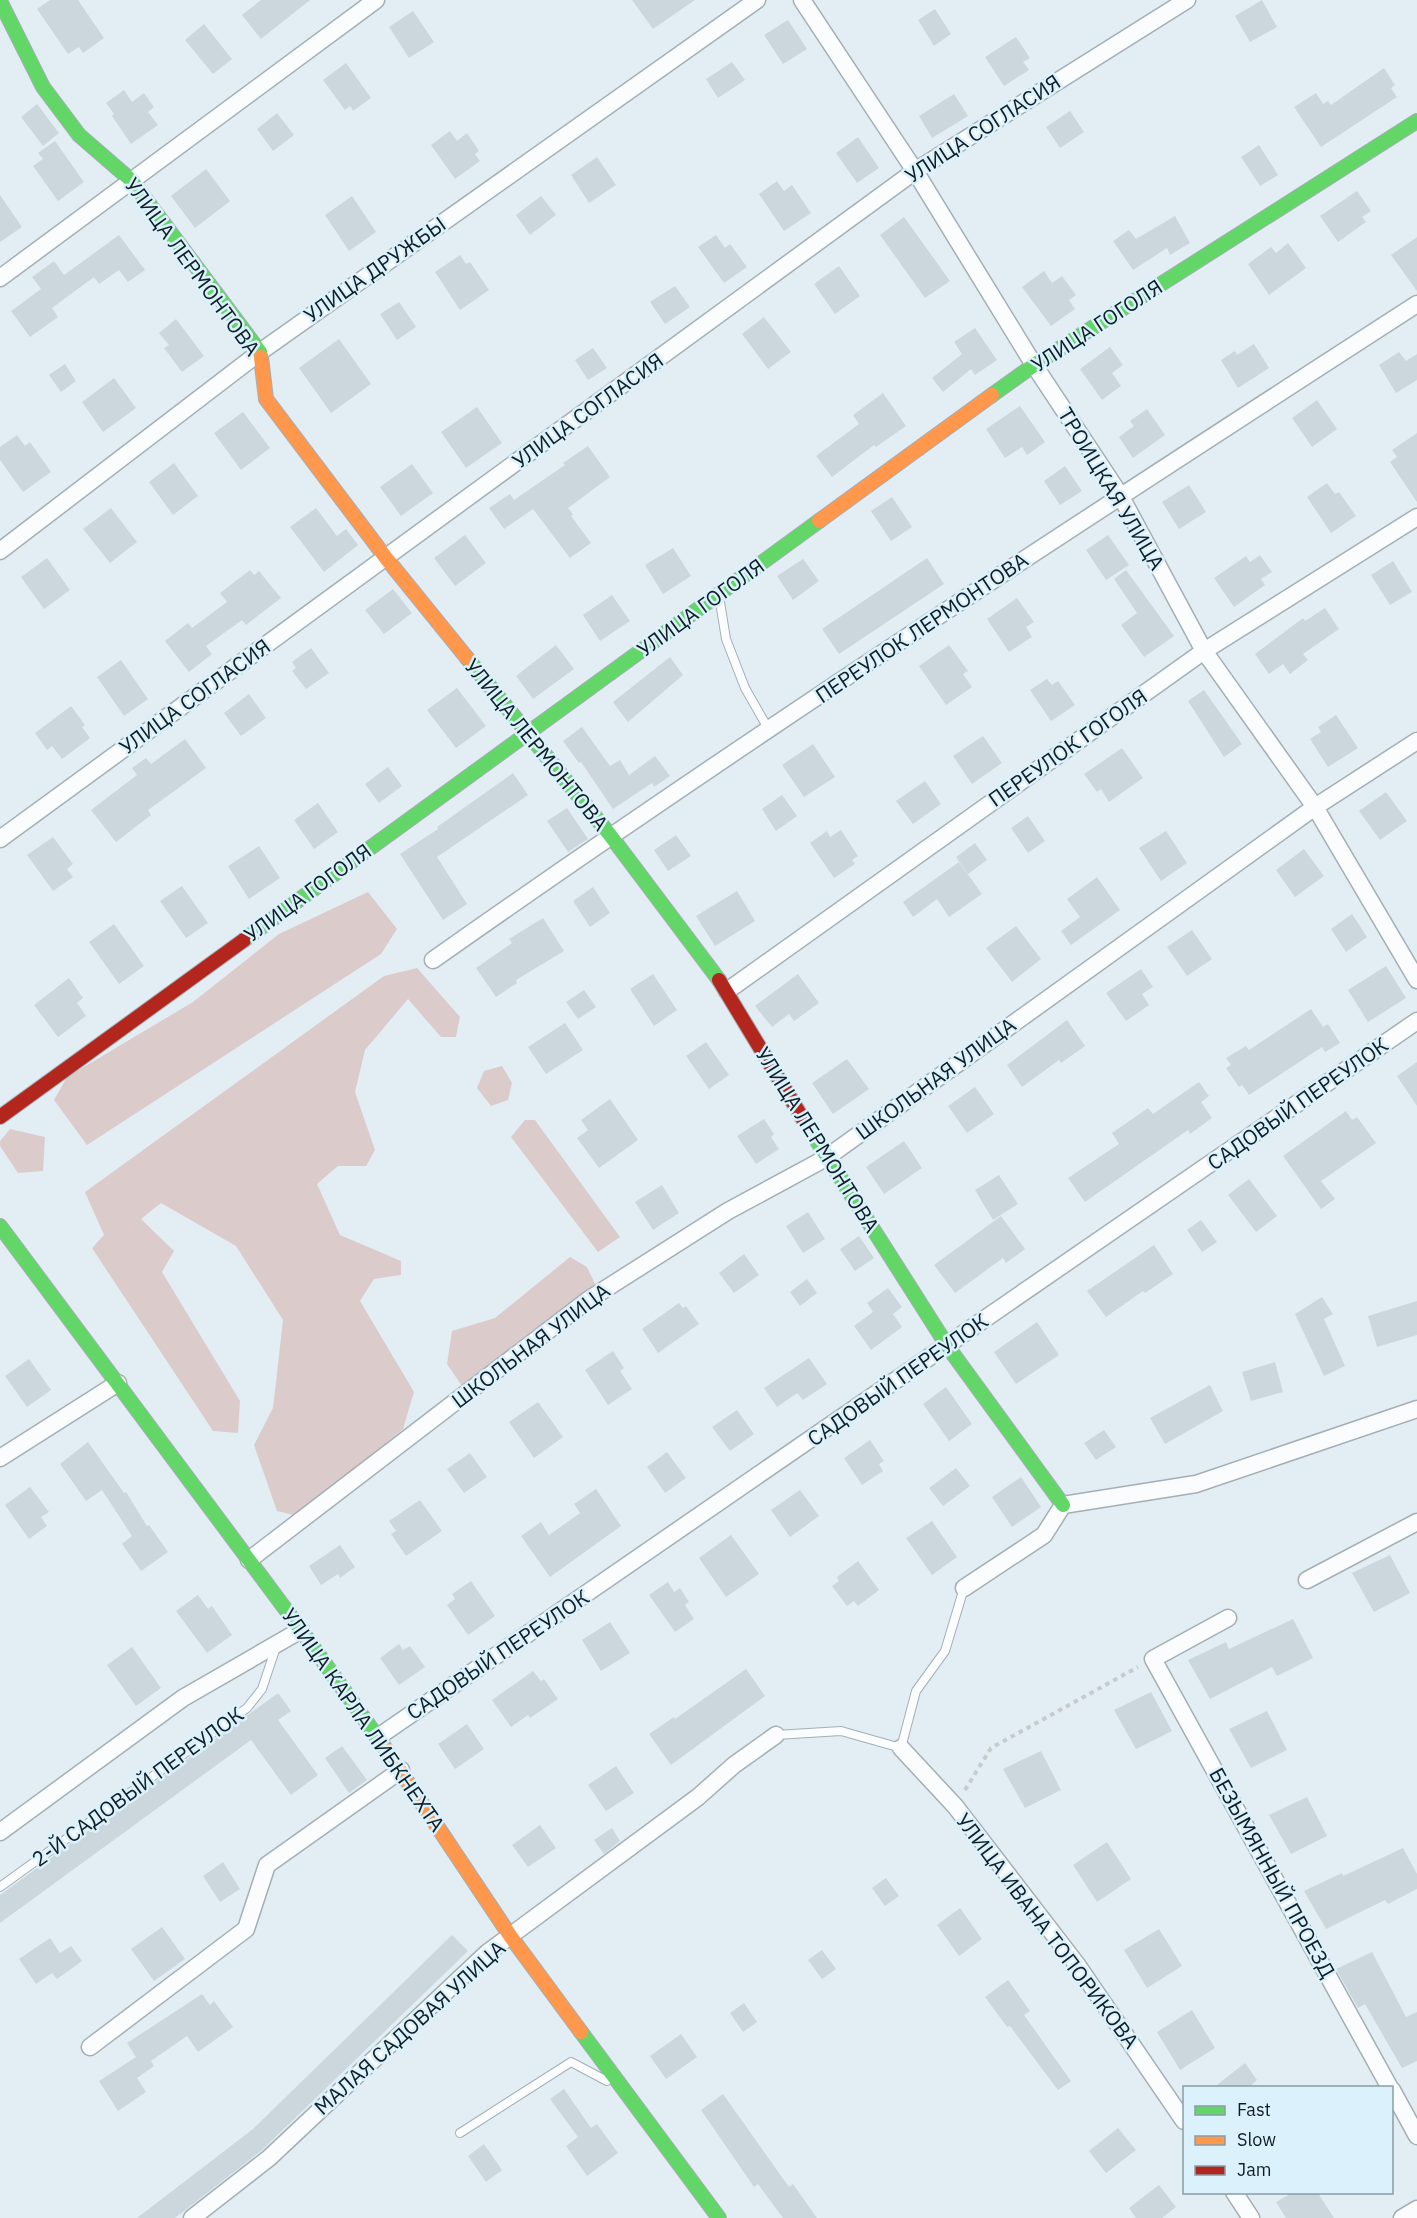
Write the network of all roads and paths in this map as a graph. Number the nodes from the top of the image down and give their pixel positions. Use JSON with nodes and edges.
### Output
{"nodes":[{"id":1,"x":376,"y":0,"type":"edge"},
{"id":2,"x":757,"y":0,"type":"edge"},
{"id":3,"x":802,"y":0,"type":"edge"},
{"id":4,"x":1187,"y":0,"type":"edge"},
{"id":5,"x":0,"y":1,"type":"edge"},
{"id":6,"x":1417,"y":121,"type":"edge"},
{"id":7,"x":915,"y":171,"type":"junction"},
{"id":8,"x":132,"y":181,"type":"junction"},
{"id":9,"x":0,"y":278,"type":"edge"},
{"id":10,"x":1417,"y":304,"type":"edge"},
{"id":11,"x":260,"y":352,"type":"junction"},
{"id":12,"x":1034,"y":365,"type":"junction"},
{"id":13,"x":1120,"y":495,"type":"junction"},
{"id":14,"x":1417,"y":517,"type":"edge"},
{"id":15,"x":0,"y":550,"type":"edge"},
{"id":16,"x":386,"y":558,"type":"junction"},
{"id":17,"x":718,"y":595,"type":"junction"},
{"id":18,"x":1204,"y":651,"type":"junction"},
{"id":19,"x":769,"y":730,"type":"junction"},
{"id":20,"x":527,"y":734,"type":"junction"},
{"id":21,"x":1417,"y":741,"type":"edge"},
{"id":22,"x":1315,"y":807,"type":"junction"},
{"id":23,"x":610,"y":835,"type":"junction"},
{"id":24,"x":0,"y":839,"type":"edge"},
{"id":25,"x":433,"y":960,"type":"dead end"},
{"id":26,"x":1417,"y":980,"type":"edge"},
{"id":27,"x":727,"y":991,"type":"junction"},
{"id":28,"x":1417,"y":1021,"type":"edge"},
{"id":29,"x":0,"y":1117,"type":"edge"},
{"id":30,"x":826,"y":1158,"type":"junction"},
{"id":31,"x":0,"y":1226,"type":"edge"},
{"id":32,"x":948,"y":1347,"type":"junction"},
{"id":33,"x":118,"y":1383,"type":"junction"},
{"id":34,"x":1417,"y":1409,"type":"edge"},
{"id":35,"x":0,"y":1458,"type":"edge"},
{"id":36,"x":1063,"y":1505,"type":"junction"},
{"id":37,"x":1417,"y":1522,"type":"edge"},
{"id":38,"x":249,"y":1560,"type":"junction"},
{"id":39,"x":1307,"y":1580,"type":"dead end"},
{"id":40,"x":964,"y":1588,"type":"joint"},
{"id":41,"x":1228,"y":1617,"type":"dead end"},
{"id":42,"x":301,"y":1630,"type":"junction"},
{"id":43,"x":277,"y":1644,"type":"junction"},
{"id":44,"x":1153,"y":1659,"type":"junction"},
{"id":45,"x":776,"y":1735,"type":"joint"},
{"id":46,"x":378,"y":1737,"type":"junction"},
{"id":47,"x":901,"y":1748,"type":"junction"},
{"id":48,"x":401,"y":1770,"type":"junction"},
{"id":49,"x":955,"y":1806,"type":"junction"},
{"id":50,"x":0,"y":1832,"type":"edge"},
{"id":51,"x":0,"y":1887,"type":"edge"},
{"id":52,"x":511,"y":1937,"type":"junction"},
{"id":53,"x":90,"y":2047,"type":"dead end"},
{"id":54,"x":1389,"y":2086,"type":"edge"},
{"id":55,"x":624,"y":2089,"type":"junction"},
{"id":56,"x":1393,"y":2093,"type":"edge"},
{"id":57,"x":1183,"y":2118,"type":"edge"},
{"id":58,"x":460,"y":2133,"type":"dead end"},
{"id":59,"x":1417,"y":2136,"type":"edge"},
{"id":60,"x":1235,"y":2194,"type":"edge"},
{"id":61,"x":1417,"y":2210,"type":"edge"},
{"id":62,"x":192,"y":2218,"type":"edge"},
{"id":63,"x":719,"y":2218,"type":"edge"},
{"id":64,"x":1251,"y":2218,"type":"edge"},
{"id":65,"x":1402,"y":2218,"type":"edge"}],
"edges":[{"from":1,"to":8,"type":"street"},
{"from":2,"to":11,"type":"street","name":"УЛИЦА ДРУЖБЫ"},
{"from":3,"to":7,"type":"street","name":"ТРОИЦКАЯ УЛИЦА"},
{"from":4,"to":7,"type":"street","name":"УЛИЦА СОГЛАСИЯ"},
{"from":5,"to":8,"type":"street","name":"УЛИЦА ЛЕРМОНТОВА"},
{"from":6,"to":12,"type":"street","name":"УЛИЦА ГОГОЛЯ"},
{"from":7,"to":12,"type":"street","name":"ТРОИЦКАЯ УЛИЦА"},
{"from":7,"to":16,"type":"street","name":"УЛИЦА СОГЛАСИЯ"},
{"from":8,"to":9,"type":"street"},
{"from":8,"to":11,"type":"street","name":"УЛИЦА ЛЕРМОНТОВА"},
{"from":10,"to":13,"type":"street","name":"ПЕРЕУЛОК ЛЕРМОНТОВА"},
{"from":11,"to":15,"type":"street","name":"УЛИЦА ДРУЖБЫ"},
{"from":11,"to":16,"type":"street","name":"УЛИЦА ЛЕРМОНТОВА"},
{"from":12,"to":13,"type":"street","name":"ТРОИЦКАЯ УЛИЦА"},
{"from":12,"to":17,"type":"street","name":"УЛИЦА ГОГОЛЯ"},
{"from":13,"to":18,"type":"street","name":"ТРОИЦКАЯ УЛИЦА"},
{"from":13,"to":19,"type":"street","name":"ПЕРЕУЛОК ЛЕРМОНТОВА"},
{"from":14,"to":18,"type":"street","name":"ПЕРЕУЛОК ГОГОЛЯ"},
{"from":16,"to":20,"type":"street","name":"УЛИЦА ЛЕРМОНТОВА"},
{"from":16,"to":24,"type":"street","name":"УЛИЦА СОГЛАСИЯ"},
{"from":17,"to":19,"type":"lane"},
{"from":17,"to":20,"type":"street","name":"УЛИЦА ГОГОЛЯ"},
{"from":18,"to":22,"type":"street","name":"ТРОИЦКАЯ УЛИЦА"},
{"from":18,"to":27,"type":"street","name":"ПЕРЕУЛОК ГОГОЛЯ"},
{"from":19,"to":23,"type":"street","name":"ПЕРЕУЛОК ЛЕРМОНТОВА"},
{"from":20,"to":23,"type":"street","name":"УЛИЦА ЛЕРМОНТОВА"},
{"from":20,"to":29,"type":"street","name":"УЛИЦА ГОГОЛЯ"},
{"from":21,"to":22,"type":"street","name":"ШКОЛЬНАЯ УЛИЦА"},
{"from":22,"to":26,"type":"street","name":"ТРОИЦКАЯ УЛИЦА"},
{"from":22,"to":30,"type":"street","name":"ШКОЛЬНАЯ УЛИЦА"},
{"from":23,"to":25,"type":"street","name":"ПЕРЕУЛОК ЛЕРМОНТОВА"},
{"from":23,"to":27,"type":"street","name":"УЛИЦА ЛЕРМОНТОВА"},
{"from":27,"to":30,"type":"street","name":"УЛИЦА ЛЕРМОНТОВА"},
{"from":28,"to":32,"type":"street","name":"САДОВЫЙ ПЕРЕУЛОК"},
{"from":30,"to":32,"type":"street","name":"УЛИЦА ЛЕРМОНТОВА"},
{"from":30,"to":38,"type":"street","name":"ШКОЛЬНАЯ УЛИЦА"},
{"from":31,"to":33,"type":"street","name":"УЛИЦА КАРЛА ЛИБКНЕХТА"},
{"from":32,"to":36,"type":"street","name":"УЛИЦА ЛЕРМОНТОВА"},
{"from":32,"to":46,"type":"street","name":"САДОВЫЙ ПЕРЕУЛОК"},
{"from":33,"to":35,"type":"street"},
{"from":33,"to":38,"type":"street","name":"УЛИЦА КАРЛА ЛИБКНЕХТА"},
{"from":34,"to":36,"type":"street"},
{"from":36,"to":40,"type":"street"},
{"from":37,"to":39,"type":"street"},
{"from":38,"to":42,"type":"street","name":"УЛИЦА КАРЛА ЛИБКНЕХТА"},
{"from":40,"to":47,"type":"lane"},
{"from":41,"to":44,"type":"street"},
{"from":42,"to":43,"type":"street"},
{"from":42,"to":46,"type":"street","name":"УЛИЦА КАРЛА ЛИБКНЕХТА"},
{"from":43,"to":50,"type":"street"},
{"from":43,"to":51,"type":"lane","name":"2-Й САДОВЫЙ ПЕРЕУЛОК"},
{"from":44,"to":49,"type":"path"},
{"from":44,"to":54,"type":"street","name":"БЕЗЫМЯННЫЙ ПРОЕЗД"},
{"from":45,"to":47,"type":"lane"},
{"from":45,"to":52,"type":"street","name":"МАЛАЯ САДОВАЯ УЛИЦА"},
{"from":46,"to":48,"type":"street","name":"УЛИЦА КАРЛА ЛИБКНЕХТА"},
{"from":47,"to":49,"type":"street","name":"УЛИЦА ИВАНА ТОПОРИКОВА"},
{"from":48,"to":52,"type":"street","name":"УЛИЦА КАРЛА ЛИБКНЕХТА"},
{"from":48,"to":53,"type":"street"},
{"from":49,"to":57,"type":"street","name":"УЛИЦА ИВАНА ТОПОРИКОВА"},
{"from":52,"to":55,"type":"street","name":"УЛИЦА КАРЛА ЛИБКНЕХТА"},
{"from":52,"to":62,"type":"street","name":"МАЛАЯ САДОВАЯ УЛИЦА"},
{"from":55,"to":58,"type":"lane"},
{"from":55,"to":63,"type":"street","name":"УЛИЦА КАРЛА ЛИБКНЕХТА"},
{"from":56,"to":59,"type":"street","name":"БЕЗЫМЯННЫЙ ПРОЕЗД"},
{"from":60,"to":64,"type":"street"},
{"from":61,"to":65,"type":"street"}]}
